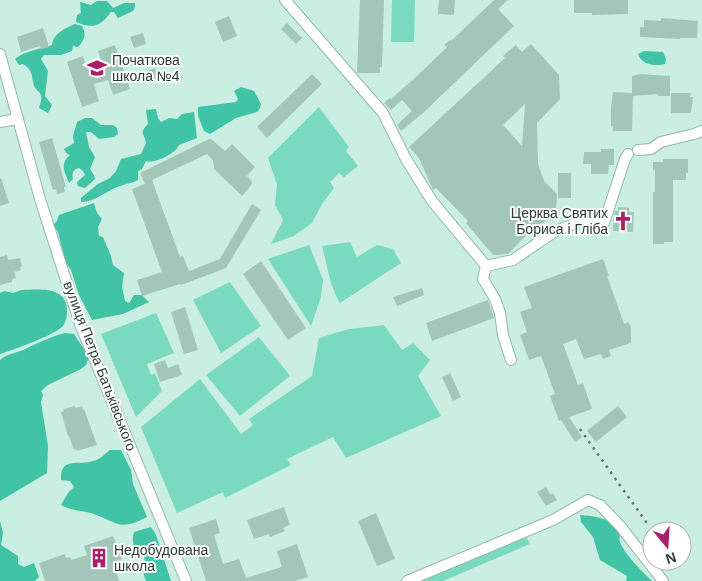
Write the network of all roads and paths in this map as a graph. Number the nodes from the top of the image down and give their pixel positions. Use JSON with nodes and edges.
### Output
{"nodes":[{"id":1,"x":285,"y":0,"type":"edge"},
{"id":2,"x":0,"y":54,"type":"edge"},
{"id":3,"x":18,"y":119,"type":"junction"},
{"id":4,"x":0,"y":122,"type":"edge"},
{"id":5,"x":702,"y":130,"type":"edge"},
{"id":6,"x":486,"y":266,"type":"junction"},
{"id":7,"x":511,"y":360,"type":"dead end"},
{"id":8,"x":186,"y":581,"type":"edge"},
{"id":9,"x":408,"y":581,"type":"edge"},
{"id":10,"x":664,"y":581,"type":"edge"}],
"edges":[{"from":1,"to":6,"type":"street"},
{"from":2,"to":3,"type":"street","name":"вулиця Петра Батьківського"},
{"from":3,"to":4,"type":"street"},
{"from":3,"to":8,"type":"street","name":"вулиця Петра Батьківського"},
{"from":5,"to":6,"type":"street"},
{"from":6,"to":7,"type":"street"},
{"from":9,"to":10,"type":"street"}]}
